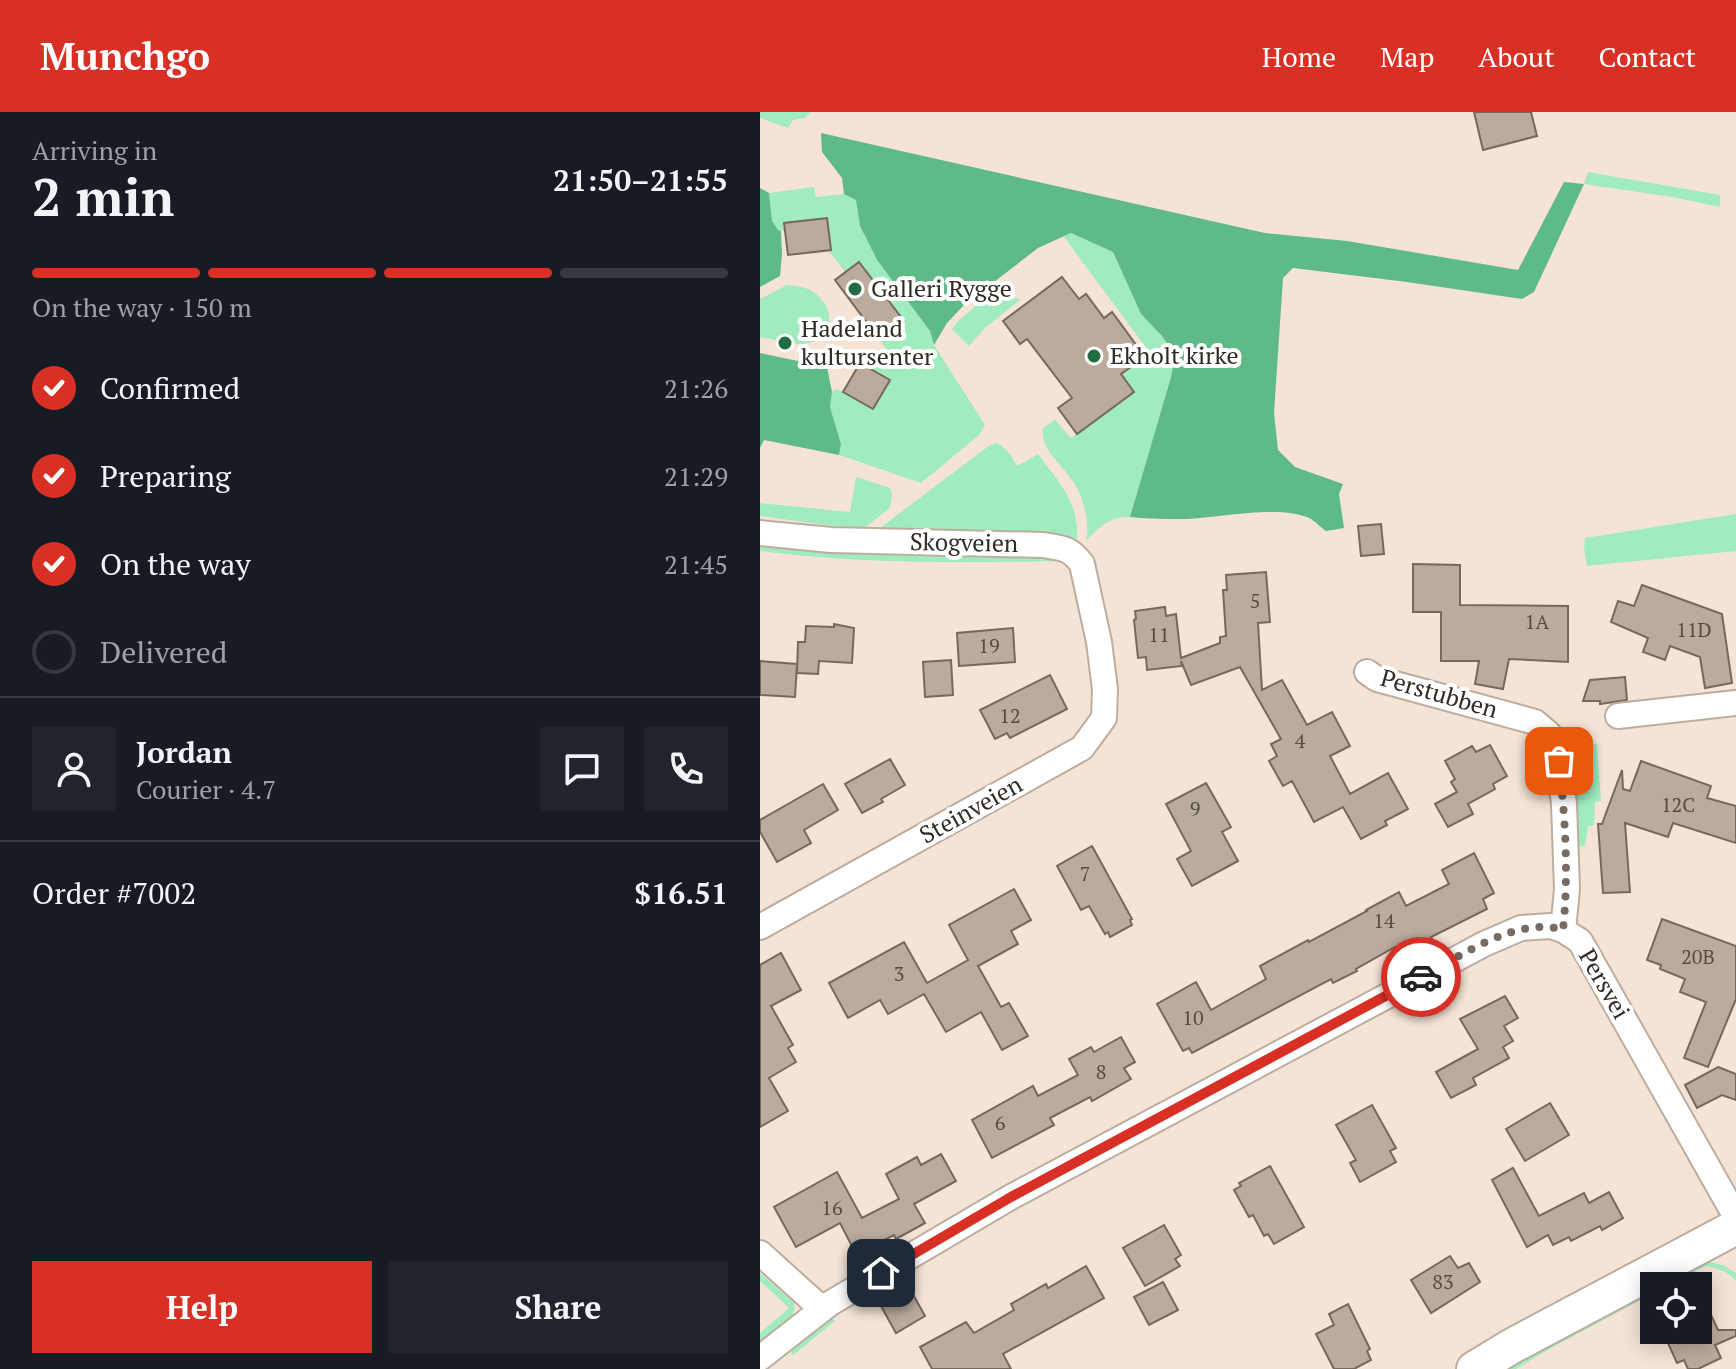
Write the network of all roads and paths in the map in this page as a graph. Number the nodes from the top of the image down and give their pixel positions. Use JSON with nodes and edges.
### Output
{"nodes":[{"id":1,"x":760,"y":533,"type":"edge"},
{"id":2,"x":1099,"y":642,"type":"joint"},
{"id":3,"x":1367,"y":672,"type":"dead end"},
{"id":4,"x":1736,"y":703,"type":"edge"},
{"id":5,"x":1618,"y":716,"type":"dead end"},
{"id":6,"x":760,"y":927,"type":"edge"},
{"id":7,"x":1563,"y":930,"type":"junction"},
{"id":8,"x":1734,"y":1232,"type":"edge"},
{"id":9,"x":760,"y":1253,"type":"edge"},
{"id":10,"x":822,"y":1309,"type":"junction"},
{"id":11,"x":760,"y":1358,"type":"edge"},
{"id":12,"x":1474,"y":1369,"type":"edge"}],
"edges":[{"from":1,"to":2,"type":"street","name":"Skogveien"},
{"from":2,"to":6,"type":"street","name":"Steinveien"},
{"from":3,"to":7,"type":"street","name":"Perstubben"},
{"from":4,"to":5,"type":"street"},
{"from":7,"to":8,"type":"street","name":"Persvei"},
{"from":7,"to":10,"type":"street","name":"Persvei"},
{"from":8,"to":12,"type":"street"},
{"from":9,"to":10,"type":"street"},
{"from":10,"to":11,"type":"street","name":"Persvei"}]}
